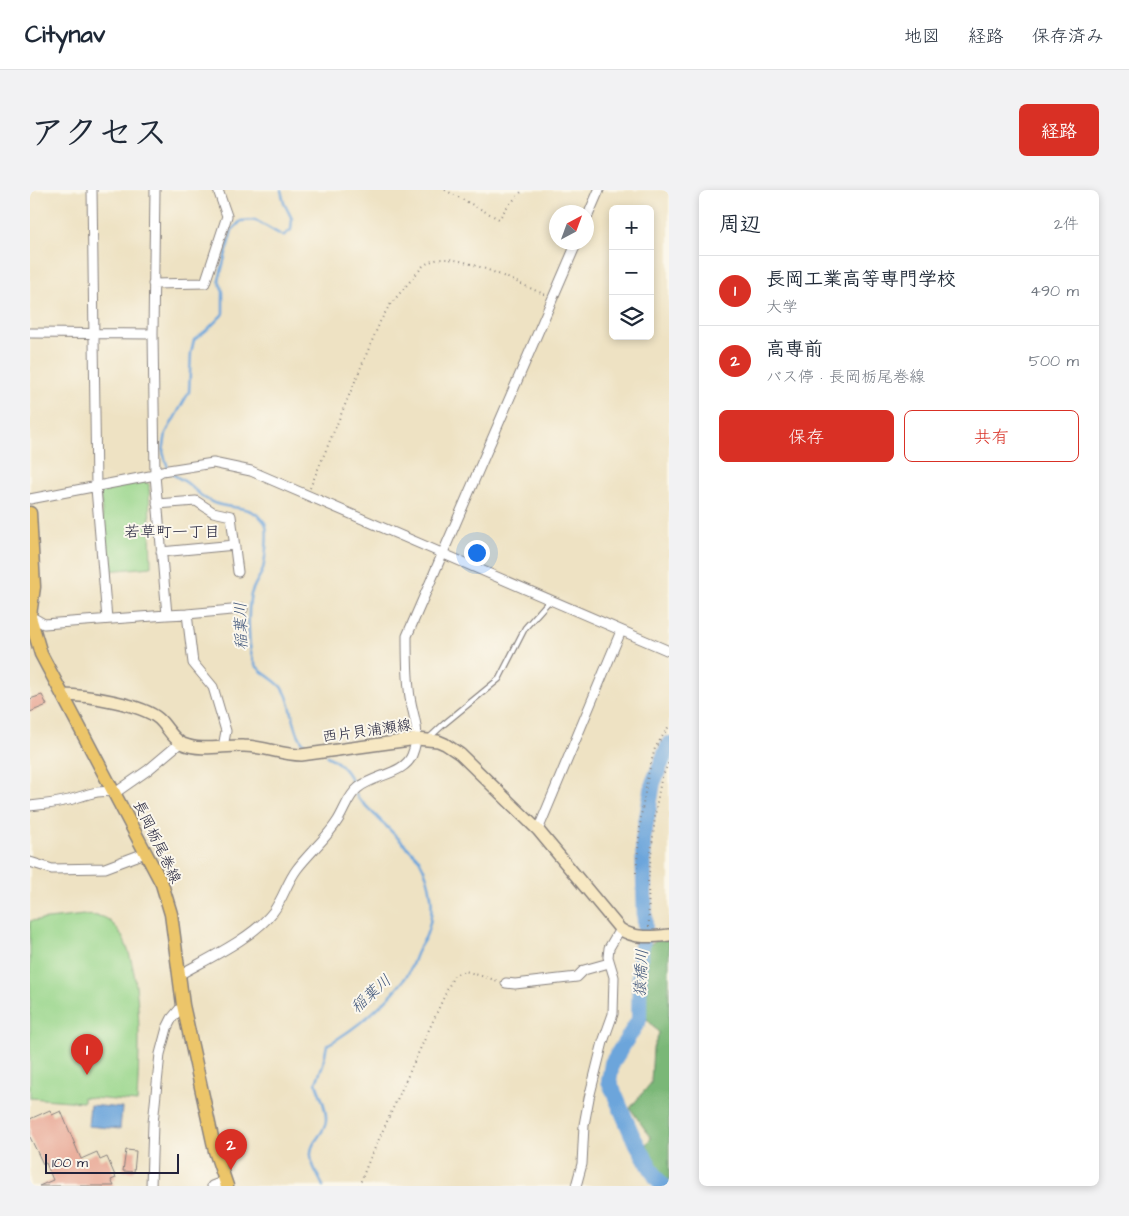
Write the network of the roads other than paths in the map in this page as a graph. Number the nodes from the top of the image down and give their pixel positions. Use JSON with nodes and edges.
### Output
{"nodes":[{"id":1,"x":92,"y":190,"type":"edge"},
{"id":2,"x":154,"y":190,"type":"edge"},
{"id":3,"x":218,"y":190,"type":"edge"},
{"id":4,"x":599,"y":190,"type":"edge"},
{"id":5,"x":592,"y":205,"type":"edge"},
{"id":6,"x":574,"y":250,"type":"edge"},
{"id":7,"x":153,"y":284,"type":"junction"},
{"id":8,"x":30,"y":333,"type":"edge"},
{"id":9,"x":95,"y":334,"type":"junction"},
{"id":10,"x":153,"y":334,"type":"junction"},
{"id":11,"x":158,"y":473,"type":"junction"},
{"id":12,"x":96,"y":488,"type":"junction"},
{"id":13,"x":30,"y":499,"type":"edge"},
{"id":14,"x":157,"y":504,"type":"junction"},
{"id":15,"x":30,"y":513,"type":"edge"},
{"id":16,"x":234,"y":545,"type":"junction"},
{"id":17,"x":161,"y":552,"type":"junction"},
{"id":18,"x":442,"y":554,"type":"junction"},
{"id":19,"x":238,"y":572,"type":"dead end"},
{"id":20,"x":550,"y":600,"type":"junction"},
{"id":21,"x":243,"y":609,"type":"dead end"},
{"id":22,"x":187,"y":614,"type":"junction"},
{"id":23,"x":167,"y":615,"type":"junction"},
{"id":24,"x":30,"y":616,"type":"edge"},
{"id":25,"x":107,"y":619,"type":"junction"},
{"id":26,"x":621,"y":631,"type":"junction"},
{"id":27,"x":669,"y":651,"type":"edge"},
{"id":28,"x":63,"y":695,"type":"junction"},
{"id":29,"x":423,"y":739,"type":"junction"},
{"id":30,"x":180,"y":743,"type":"junction"},
{"id":31,"x":223,"y":746,"type":"junction"},
{"id":32,"x":115,"y":793,"type":"junction"},
{"id":33,"x":30,"y":806,"type":"edge"},
{"id":34,"x":538,"y":830,"type":"junction"},
{"id":35,"x":145,"y":853,"type":"junction"},
{"id":36,"x":30,"y":862,"type":"edge"},
{"id":37,"x":620,"y":929,"type":"junction"},
{"id":38,"x":669,"y":936,"type":"edge"},
{"id":39,"x":609,"y":963,"type":"junction"},
{"id":40,"x":179,"y":975,"type":"junction"},
{"id":41,"x":506,"y":983,"type":"road end"},
{"id":42,"x":183,"y":1005,"type":"junction"},
{"id":43,"x":226,"y":1184,"type":"edge"},
{"id":44,"x":151,"y":1186,"type":"edge"},
{"id":45,"x":212,"y":1186,"type":"edge"},
{"id":46,"x":576,"y":1186,"type":"edge"}],
"edges":[{"from":1,"to":9,"type":"street"},
{"from":2,"to":7,"type":"street"},
{"from":3,"to":7,"type":"street"},
{"from":4,"to":5,"type":"street"},
{"from":6,"to":18,"type":"street"},
{"from":7,"to":10,"type":"street"},
{"from":8,"to":9,"type":"street"},
{"from":9,"to":10,"type":"street"},
{"from":9,"to":12,"type":"street"},
{"from":10,"to":11,"type":"street"},
{"from":11,"to":12,"type":"street"},
{"from":11,"to":14,"type":"street"},
{"from":11,"to":18,"type":"street"},
{"from":12,"to":13,"type":"street"},
{"from":12,"to":25,"type":"street"},
{"from":14,"to":16,"type":"street"},
{"from":14,"to":17,"type":"street"},
{"from":15,"to":24,"type":"main road"},
{"from":16,"to":17,"type":"street"},
{"from":16,"to":19,"type":"street"},
{"from":17,"to":23,"type":"street"},
{"from":18,"to":20,"type":"street"},
{"from":18,"to":29,"type":"street"},
{"from":20,"to":26,"type":"street"},
{"from":20,"to":29,"type":"lane"},
{"from":21,"to":22,"type":"street"},
{"from":22,"to":23,"type":"street"},
{"from":22,"to":31,"type":"street"},
{"from":23,"to":25,"type":"street"},
{"from":24,"to":25,"type":"street"},
{"from":24,"to":28,"type":"main road","name":"長岡栃尾巻線"},
{"from":26,"to":27,"type":"street"},
{"from":26,"to":34,"type":"street"},
{"from":28,"to":30,"type":"main road"},
{"from":28,"to":32,"type":"main road","name":"長岡栃尾巻線"},
{"from":29,"to":31,"type":"main road","name":"西片貝浦瀬線"},
{"from":29,"to":34,"type":"main road","name":"西片貝浦瀬線"},
{"from":29,"to":40,"type":"street"},
{"from":30,"to":31,"type":"main road","name":"西片貝浦瀬線"},
{"from":30,"to":32,"type":"street"},
{"from":32,"to":33,"type":"street"},
{"from":32,"to":35,"type":"main road","name":"長岡栃尾巻線"},
{"from":34,"to":37,"type":"main road","name":"西片貝浦瀬線"},
{"from":35,"to":36,"type":"street"},
{"from":35,"to":40,"type":"main road","name":"長岡栃尾巻線"},
{"from":37,"to":38,"type":"main road"},
{"from":37,"to":39,"type":"street"},
{"from":39,"to":41,"type":"street"},
{"from":39,"to":46,"type":"street"},
{"from":40,"to":42,"type":"main road","name":"長岡栃尾巻線"},
{"from":42,"to":43,"type":"main road","name":"長岡栃尾巻線"},
{"from":42,"to":44,"type":"street"},
{"from":43,"to":45,"type":"street"}]}
